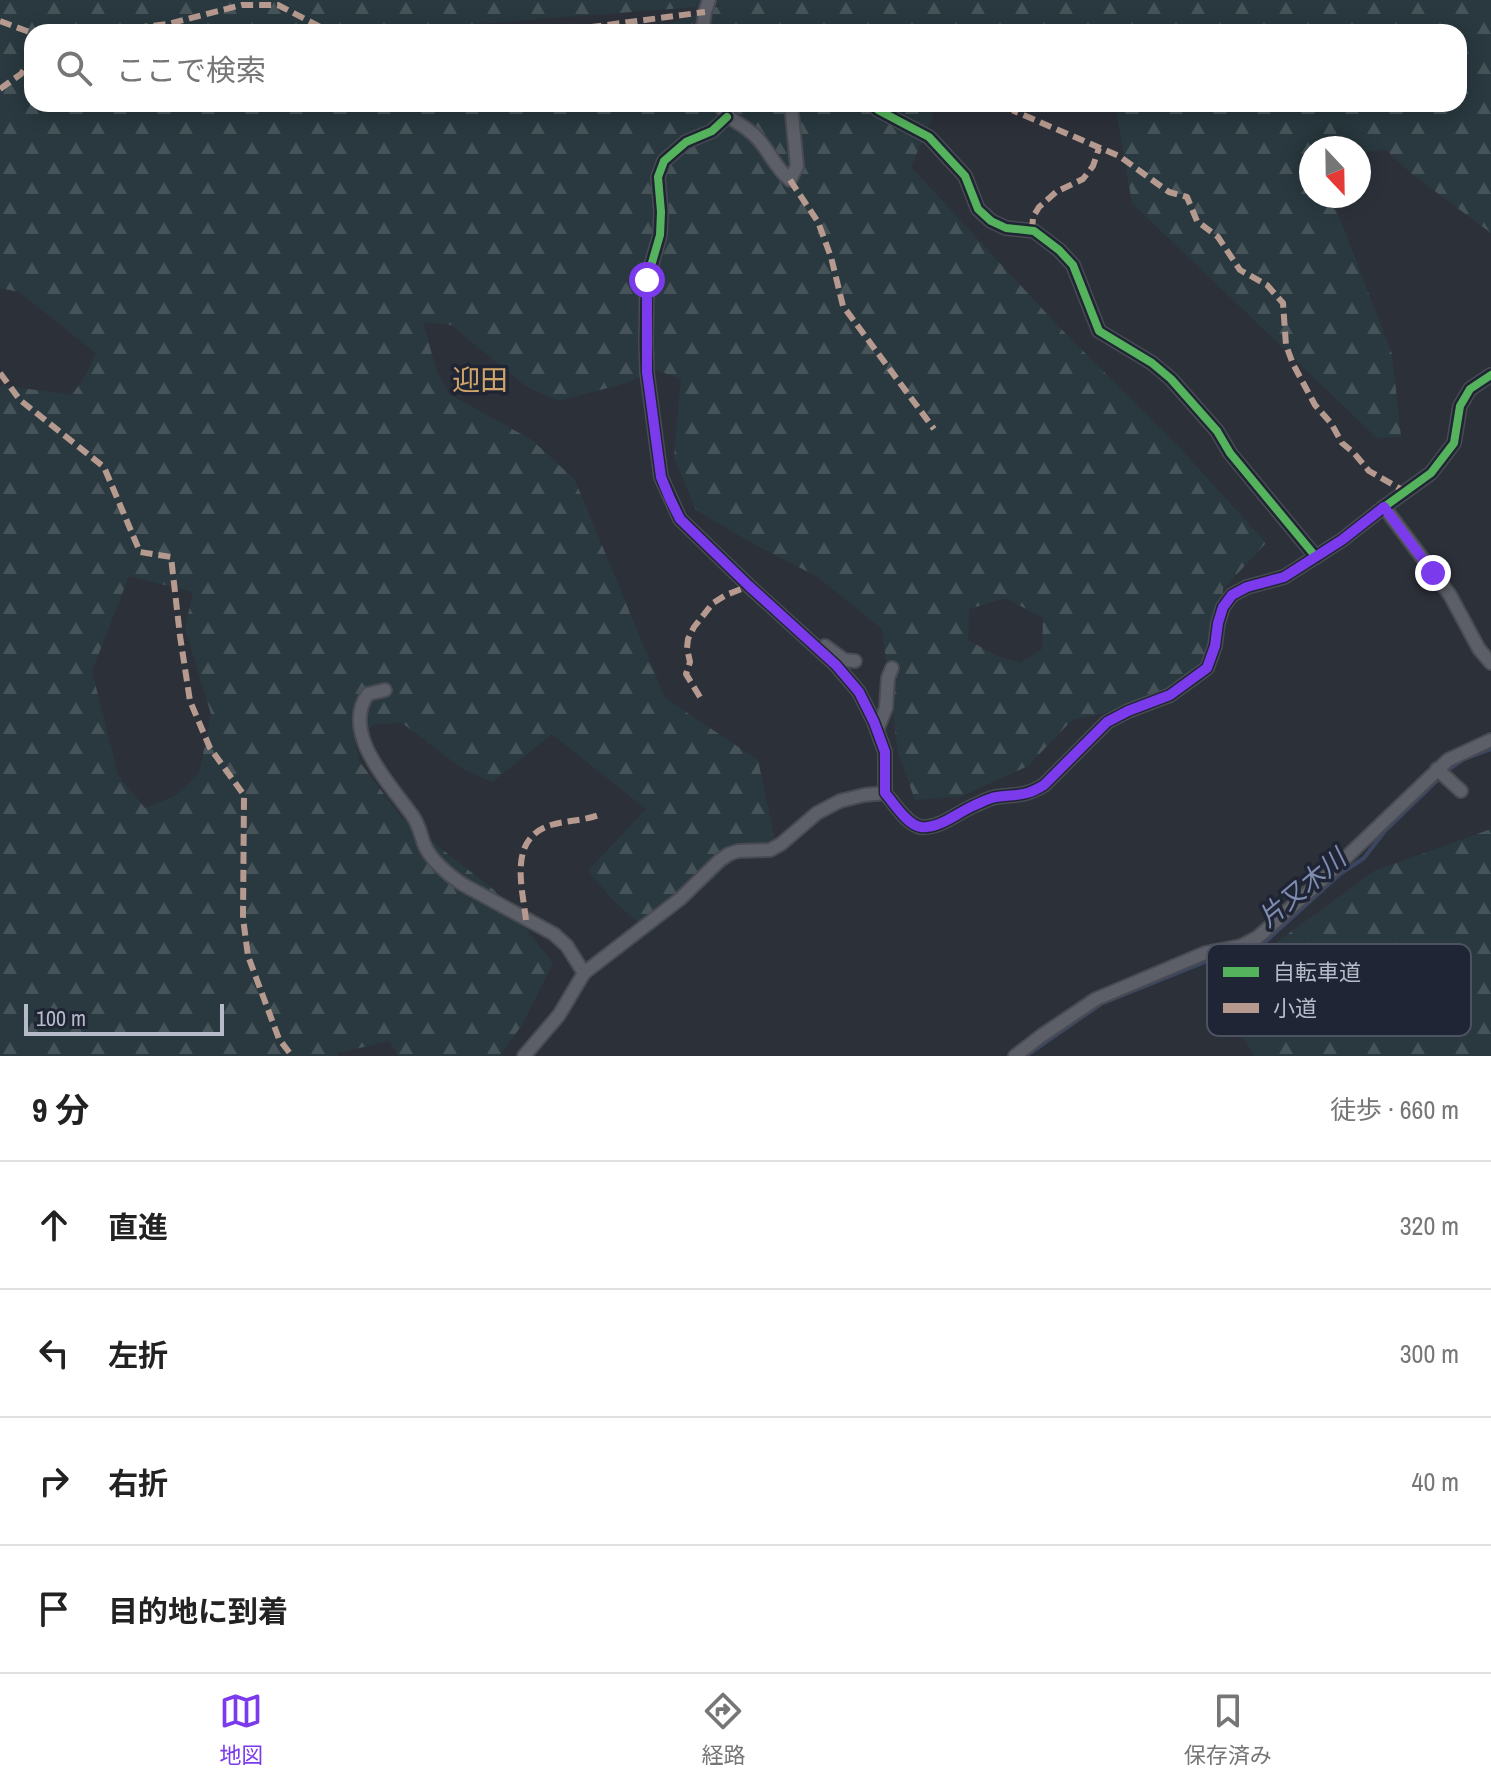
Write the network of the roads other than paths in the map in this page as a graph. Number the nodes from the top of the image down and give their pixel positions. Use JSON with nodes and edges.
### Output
{"nodes":[{"id":1,"x":709,"y":0,"type":"edge"},
{"id":2,"x":703,"y":24,"type":"edge"},
{"id":3,"x":724,"y":112,"type":"edge"},
{"id":4,"x":792,"y":112,"type":"edge"},
{"id":5,"x":882,"y":112,"type":"edge"},
{"id":6,"x":727,"y":117,"type":"junction"},
{"id":7,"x":1491,"y":375,"type":"edge"},
{"id":8,"x":1384,"y":507,"type":"junction"},
{"id":9,"x":1316,"y":557,"type":"junction"},
{"id":10,"x":810,"y":641,"type":"junction"},
{"id":11,"x":855,"y":661,"type":"dead end"},
{"id":12,"x":1491,"y":663,"type":"edge"},
{"id":13,"x":892,"y":668,"type":"dead end"},
{"id":14,"x":385,"y":690,"type":"dead end"},
{"id":15,"x":877,"y":730,"type":"junction"},
{"id":16,"x":1491,"y":740,"type":"edge"},
{"id":17,"x":1443,"y":774,"type":"junction"},
{"id":18,"x":1461,"y":791,"type":"dead end"},
{"id":19,"x":885,"y":793,"type":"junction"},
{"id":20,"x":1245,"y":944,"type":"edge"},
{"id":21,"x":1207,"y":953,"type":"edge"},
{"id":22,"x":584,"y":973,"type":"junction"},
{"id":23,"x":524,"y":1056,"type":"edge"},
{"id":24,"x":1015,"y":1056,"type":"edge"}],
"edges":[{"from":1,"to":2,"type":"street"},
{"from":3,"to":6,"type":"street"},
{"from":4,"to":6,"type":"street"},
{"from":5,"to":9,"type":"street"},
{"from":6,"to":10,"type":"street"},
{"from":7,"to":8,"type":"street"},
{"from":8,"to":9,"type":"street"},
{"from":8,"to":12,"type":"street"},
{"from":9,"to":19,"type":"street"},
{"from":10,"to":11,"type":"street"},
{"from":10,"to":15,"type":"street"},
{"from":13,"to":15,"type":"street"},
{"from":14,"to":22,"type":"street"},
{"from":15,"to":19,"type":"street"},
{"from":16,"to":17,"type":"street"},
{"from":17,"to":18,"type":"street"},
{"from":17,"to":20,"type":"street"},
{"from":19,"to":22,"type":"street"},
{"from":21,"to":24,"type":"street"},
{"from":22,"to":23,"type":"street"}]}
